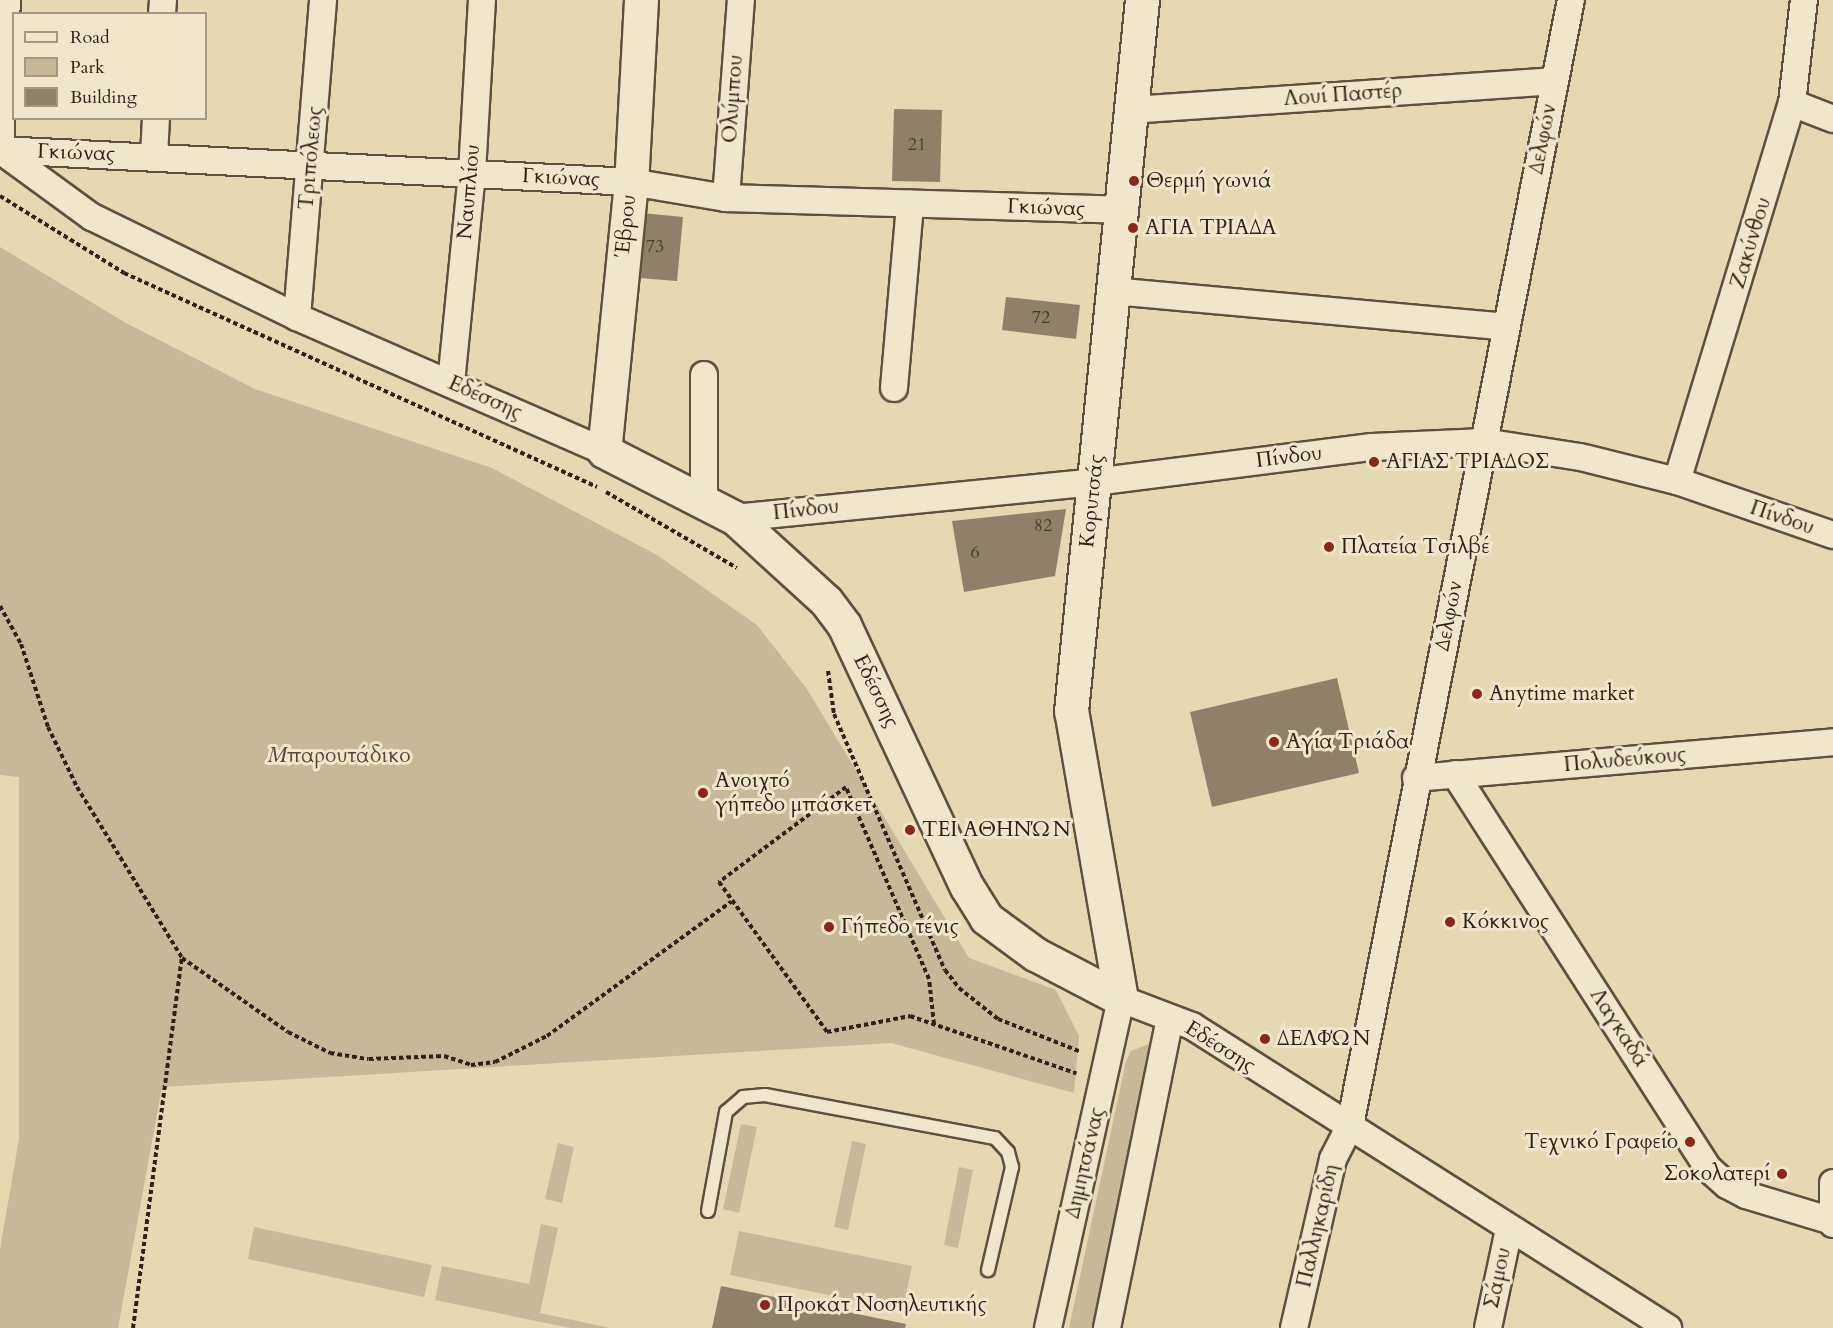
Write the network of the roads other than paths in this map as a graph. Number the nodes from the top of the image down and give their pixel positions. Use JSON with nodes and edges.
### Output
{"nodes":[{"id":1,"x":6,"y":0,"type":"edge"},
{"id":2,"x":323,"y":0,"type":"edge"},
{"id":3,"x":482,"y":0,"type":"edge"},
{"id":4,"x":641,"y":0,"type":"edge"},
{"id":5,"x":741,"y":0,"type":"edge"},
{"id":6,"x":1142,"y":0,"type":"edge"},
{"id":7,"x":1570,"y":0,"type":"edge"},
{"id":8,"x":1804,"y":0,"type":"edge"},
{"id":9,"x":1554,"y":81,"type":"junction"},
{"id":10,"x":1792,"y":103,"type":"junction"},
{"id":11,"x":1131,"y":110,"type":"junction"},
{"id":12,"x":1833,"y":119,"type":"edge"},
{"id":13,"x":156,"y":120,"type":"edge"},
{"id":14,"x":0,"y":150,"type":"edge"},
{"id":15,"x":154,"y":156,"type":"junction"},
{"id":16,"x":310,"y":166,"type":"junction"},
{"id":17,"x":472,"y":173,"type":"junction"},
{"id":18,"x":631,"y":182,"type":"junction"},
{"id":19,"x":726,"y":198,"type":"junction"},
{"id":20,"x":910,"y":204,"type":"junction"},
{"id":21,"x":1121,"y":210,"type":"junction"},
{"id":22,"x":1113,"y":291,"type":"junction"},
{"id":23,"x":297,"y":317,"type":"junction"},
{"id":24,"x":1505,"y":327,"type":"junction"},
{"id":25,"x":704,"y":375,"type":"dead end"},
{"id":26,"x":451,"y":383,"type":"junction"},
{"id":27,"x":894,"y":388,"type":"dead end"},
{"id":28,"x":1484,"y":442,"type":"junction"},
{"id":29,"x":604,"y":451,"type":"junction"},
{"id":30,"x":1677,"y":481,"type":"junction"},
{"id":31,"x":1094,"y":482,"type":"junction"},
{"id":32,"x":704,"y":501,"type":"junction"},
{"id":33,"x":735,"y":518,"type":"junction"},
{"id":34,"x":1833,"y":535,"type":"edge"},
{"id":35,"x":1833,"y":741,"type":"edge"},
{"id":36,"x":1455,"y":774,"type":"junction"},
{"id":37,"x":1416,"y":778,"type":"junction"},
{"id":38,"x":1121,"y":999,"type":"junction"},
{"id":39,"x":1170,"y":1018,"type":"junction"},
{"id":40,"x":1350,"y":1126,"type":"junction"},
{"id":41,"x":1833,"y":1183,"type":"edge"},
{"id":42,"x":708,"y":1211,"type":"dead end"},
{"id":43,"x":1832,"y":1223,"type":"edge"},
{"id":44,"x":1509,"y":1228,"type":"junction"},
{"id":45,"x":988,"y":1270,"type":"dead end"},
{"id":46,"x":1048,"y":1328,"type":"edge"},
{"id":47,"x":1107,"y":1328,"type":"edge"},
{"id":48,"x":1294,"y":1328,"type":"edge"},
{"id":49,"x":1488,"y":1328,"type":"edge"},
{"id":50,"x":1668,"y":1328,"type":"edge"}],
"edges":[{"from":1,"to":14,"type":"street"},
{"from":2,"to":16,"type":"street","name":"Τριπόλεως"},
{"from":3,"to":17,"type":"street","name":"Ναυπλίου"},
{"from":4,"to":18,"type":"street","name":"Έβρου"},
{"from":5,"to":19,"type":"street","name":"Ολύμπου"},
{"from":6,"to":11,"type":"street","name":"Κορυτσάς"},
{"from":7,"to":9,"type":"street","name":"Δελφών"},
{"from":8,"to":10,"type":"street","name":"Ζακύνθου"},
{"from":9,"to":11,"type":"street","name":"Λουί Παστέρ"},
{"from":9,"to":24,"type":"street","name":"Δελφών"},
{"from":10,"to":12,"type":"street"},
{"from":10,"to":30,"type":"street","name":"Ζακύνθου"},
{"from":11,"to":21,"type":"street","name":"Κορυτσάς"},
{"from":13,"to":15,"type":"street"},
{"from":14,"to":15,"type":"street","name":"Γκιώνας"},
{"from":14,"to":23,"type":"street","name":"Εδέσσης"},
{"from":15,"to":16,"type":"street","name":"Γκιώνας"},
{"from":16,"to":17,"type":"street","name":"Γκιώνας"},
{"from":16,"to":23,"type":"street","name":"Τριπόλεως"},
{"from":17,"to":18,"type":"street","name":"Γκιώνας"},
{"from":17,"to":26,"type":"street","name":"Ναυπλίου"},
{"from":18,"to":19,"type":"street","name":"Γκιώνας"},
{"from":18,"to":29,"type":"street","name":"Έβρου"},
{"from":19,"to":20,"type":"street","name":"Γκιώνας"},
{"from":20,"to":21,"type":"street","name":"Γκιώνας"},
{"from":20,"to":27,"type":"street"},
{"from":21,"to":22,"type":"street","name":"Κορυτσάς"},
{"from":22,"to":24,"type":"street"},
{"from":22,"to":31,"type":"street","name":"Κορυτσάς"},
{"from":23,"to":26,"type":"street","name":"Εδέσσης"},
{"from":24,"to":28,"type":"street","name":"Δελφών"},
{"from":25,"to":32,"type":"street"},
{"from":26,"to":29,"type":"street","name":"Εδέσσης"},
{"from":28,"to":30,"type":"street","name":"Πίνδου"},
{"from":28,"to":31,"type":"street","name":"Πίνδου"},
{"from":28,"to":37,"type":"street","name":"Δελφών"},
{"from":29,"to":32,"type":"street","name":"Εδέσσης"},
{"from":30,"to":34,"type":"street","name":"Πίνδου"},
{"from":31,"to":33,"type":"street","name":"Πίνδου"},
{"from":31,"to":38,"type":"street","name":"Κορυτσάς"},
{"from":32,"to":33,"type":"street","name":"Εδέσσης"},
{"from":33,"to":38,"type":"street","name":"Εδέσσης"},
{"from":35,"to":36,"type":"street","name":"Πολυδεύκους"},
{"from":36,"to":37,"type":"street","name":"Πολυδεύκους"},
{"from":36,"to":43,"type":"street","name":"Λαγκαδά"},
{"from":37,"to":40,"type":"street","name":"Δελφών"},
{"from":38,"to":39,"type":"street","name":"Εδέσσης"},
{"from":38,"to":46,"type":"street","name":"Δημητσάνας"},
{"from":39,"to":40,"type":"street","name":"Εδέσσης"},
{"from":39,"to":47,"type":"street"},
{"from":40,"to":44,"type":"street","name":"Εδέσσης"},
{"from":40,"to":48,"type":"street","name":"Παλληκαρίδη"},
{"from":41,"to":43,"type":"street"},
{"from":42,"to":45,"type":"lane"},
{"from":44,"to":49,"type":"street","name":"Σάμου"},
{"from":44,"to":50,"type":"street","name":"Εδέσσης"}]}
